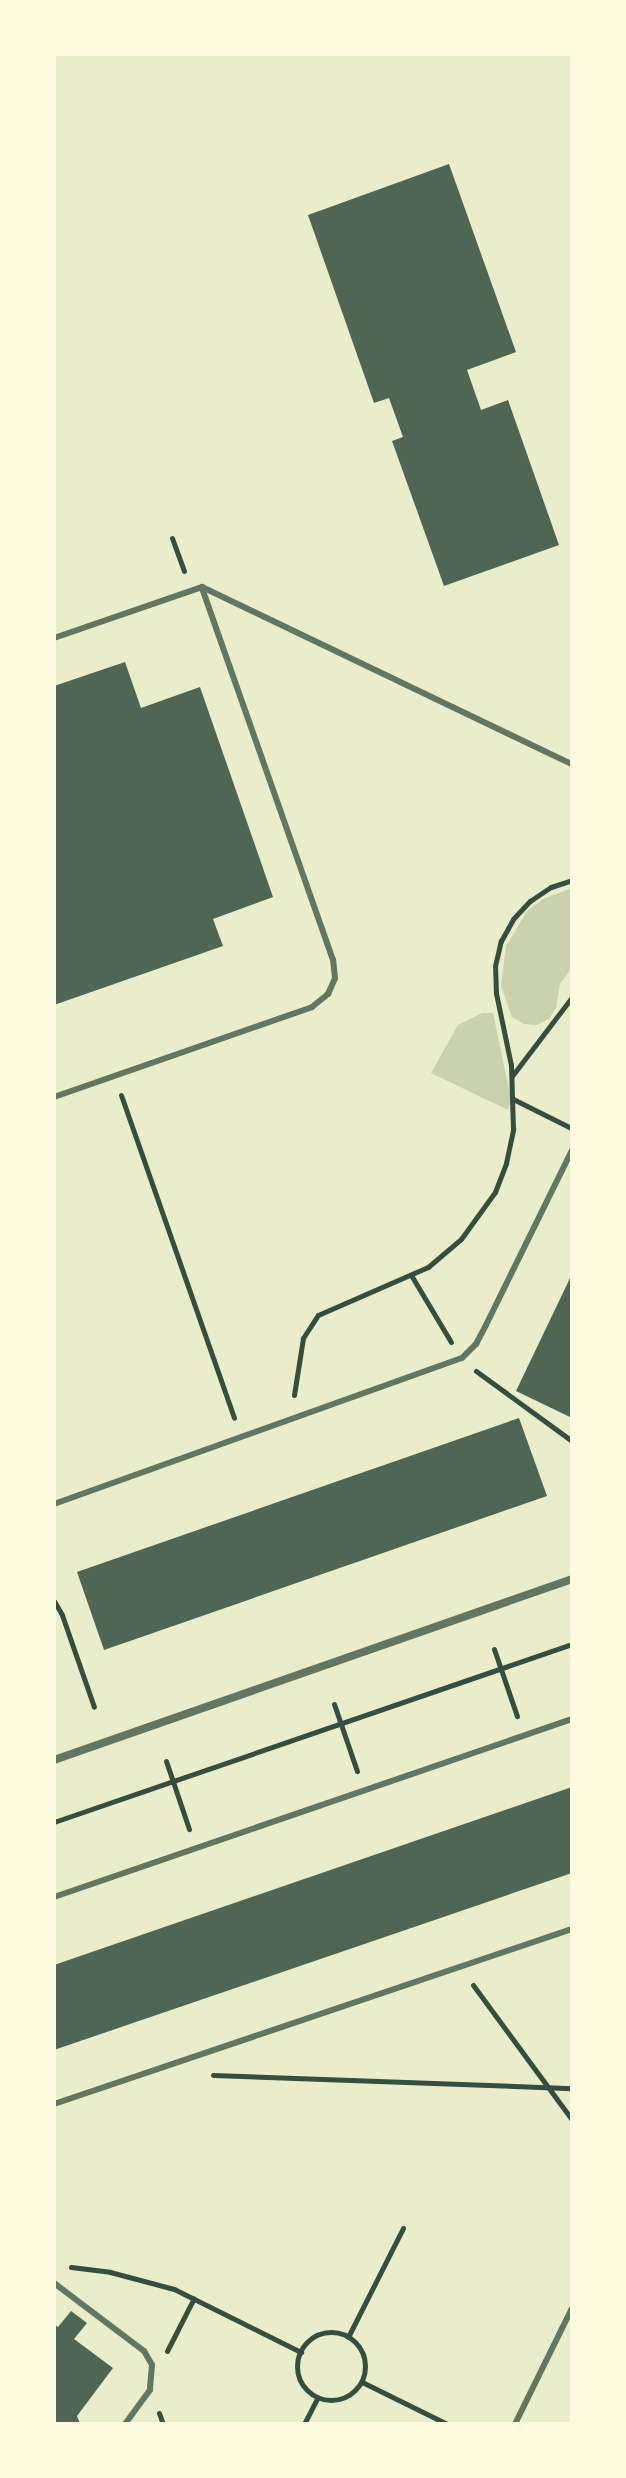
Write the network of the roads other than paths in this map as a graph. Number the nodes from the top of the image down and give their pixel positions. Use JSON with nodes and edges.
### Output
{"nodes":[{"id":1,"x":202,"y":587,"type":"junction"},
{"id":2,"x":54,"y":638,"type":"edge"},
{"id":3,"x":572,"y":764,"type":"edge"},
{"id":4,"x":54,"y":1097,"type":"edge"},
{"id":5,"x":572,"y":1150,"type":"edge"},
{"id":6,"x":54,"y":1504,"type":"edge"},
{"id":7,"x":572,"y":1579,"type":"edge"},
{"id":8,"x":572,"y":1719,"type":"edge"},
{"id":9,"x":54,"y":1760,"type":"edge"},
{"id":10,"x":54,"y":1897,"type":"edge"},
{"id":11,"x":572,"y":1929,"type":"edge"},
{"id":12,"x":54,"y":2104,"type":"edge"},
{"id":13,"x":54,"y":2283,"type":"edge"},
{"id":14,"x":572,"y":2308,"type":"edge"},
{"id":15,"x":125,"y":2424,"type":"edge"},
{"id":16,"x":515,"y":2424,"type":"edge"}],
"edges":[{"from":1,"to":2,"type":"lane"},
{"from":1,"to":3,"type":"lane"},
{"from":1,"to":4,"type":"lane"},
{"from":5,"to":6,"type":"lane"},
{"from":7,"to":9,"type":"street"},
{"from":8,"to":10,"type":"lane"},
{"from":11,"to":12,"type":"lane"},
{"from":13,"to":15,"type":"lane"},
{"from":14,"to":16,"type":"lane"}]}
